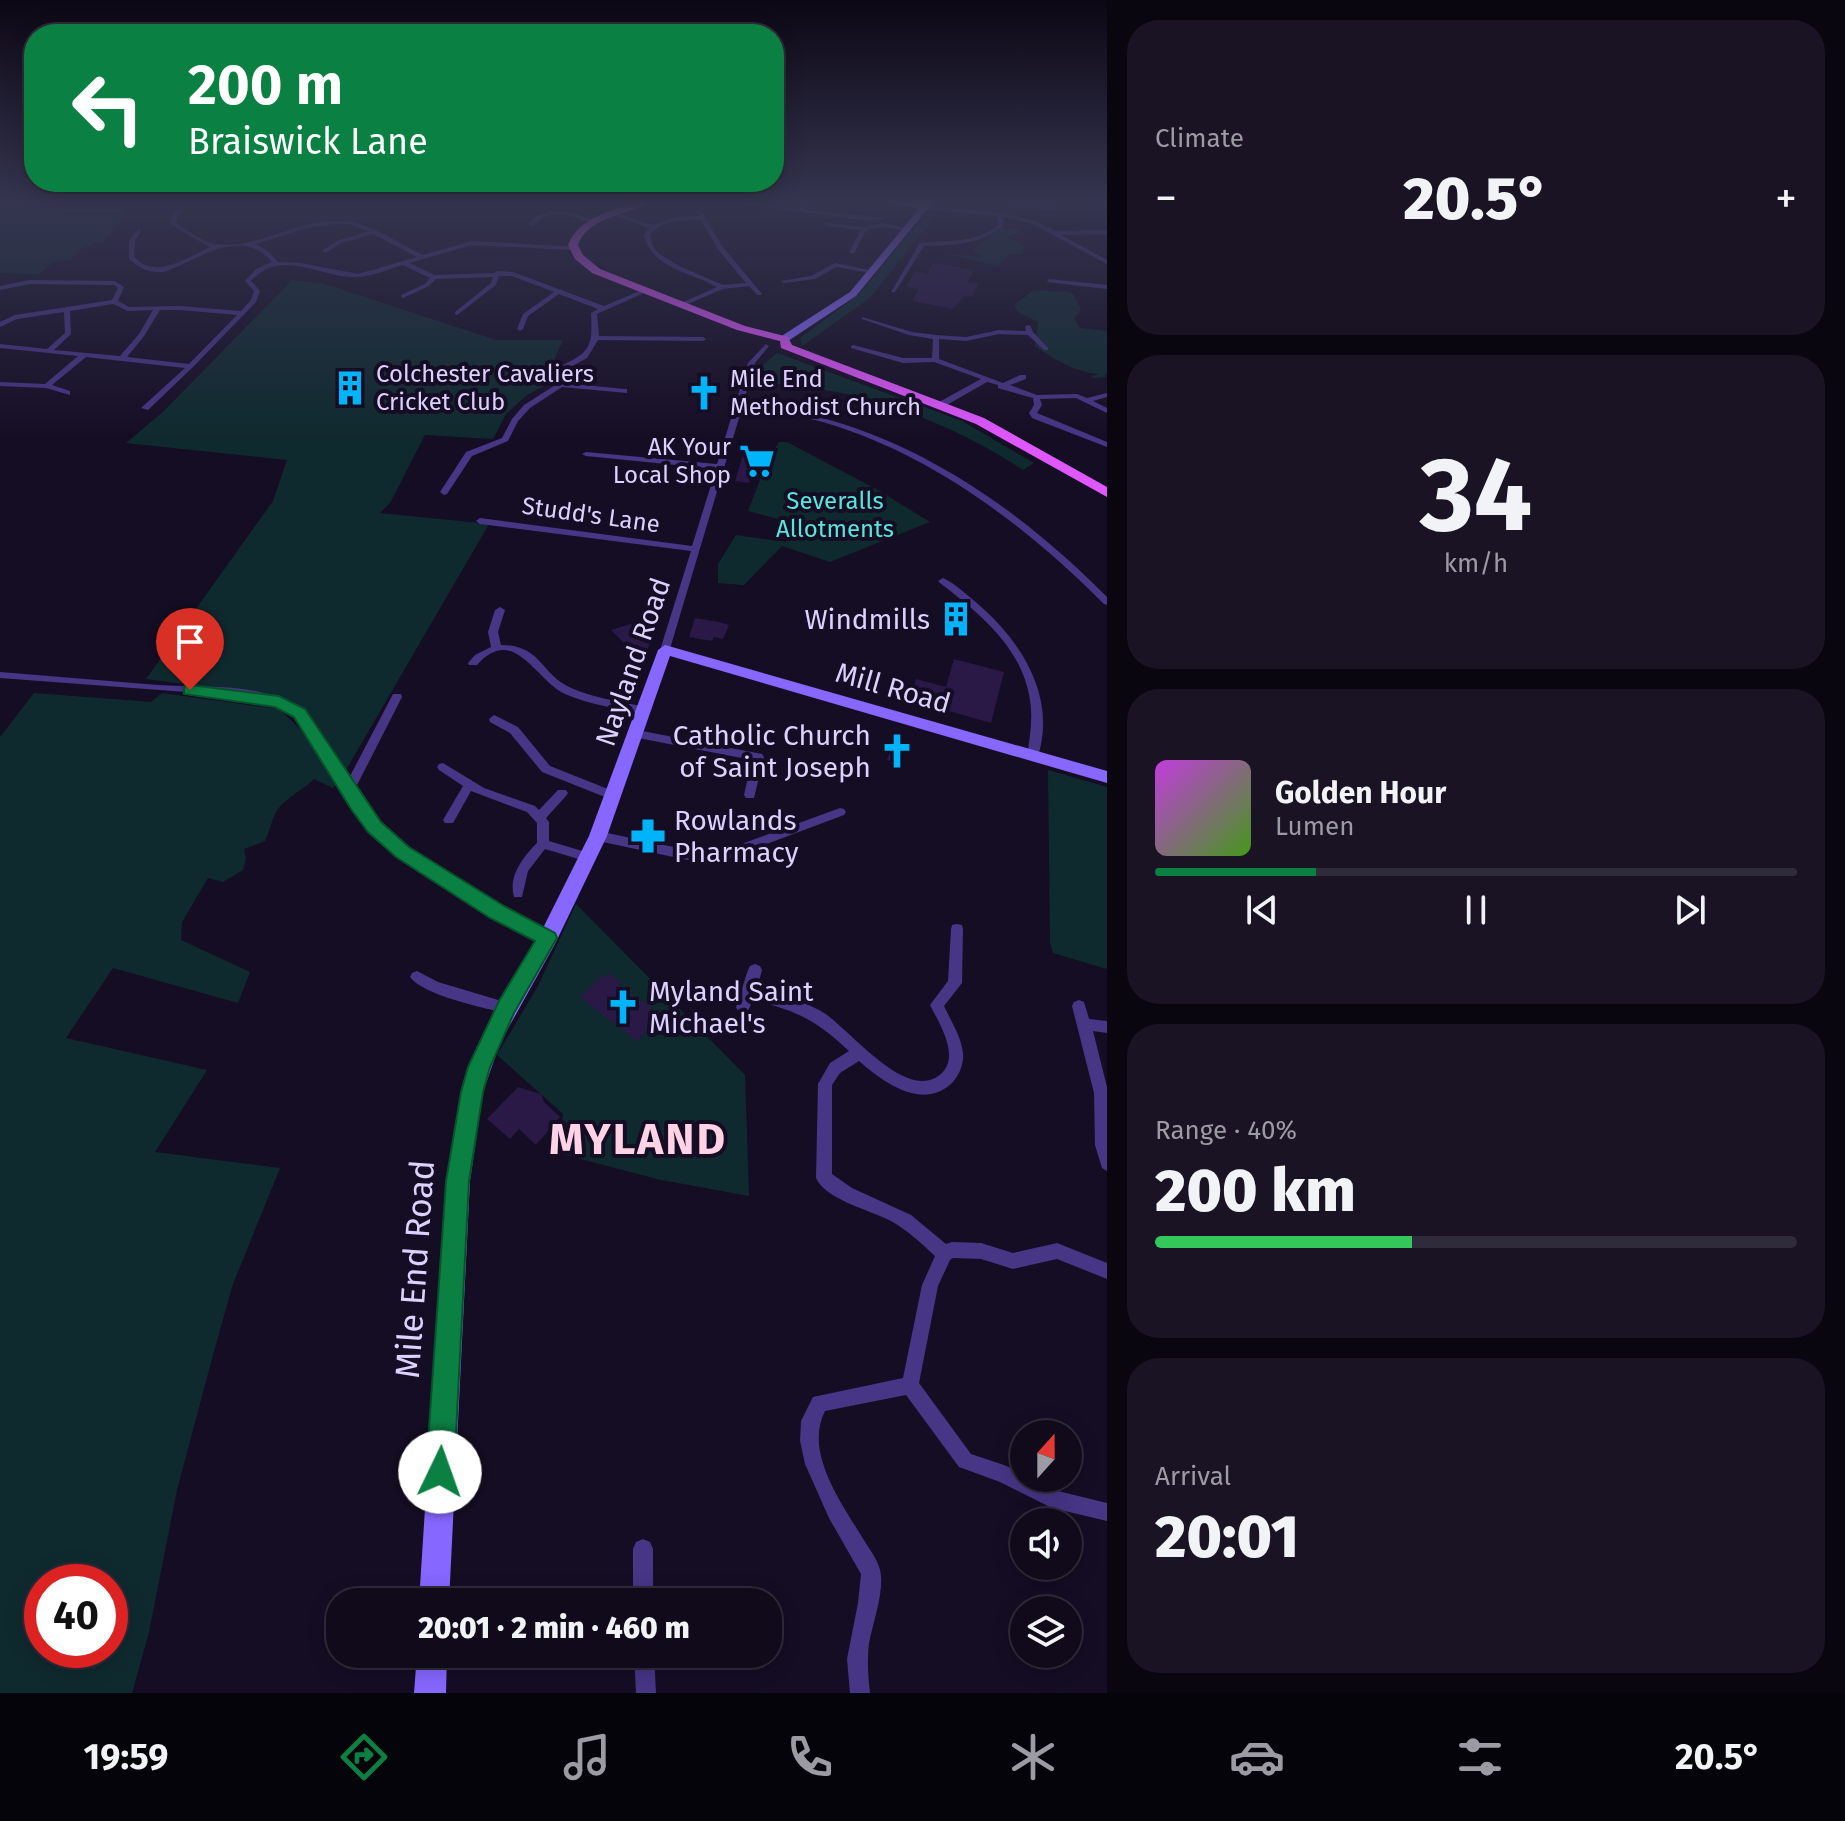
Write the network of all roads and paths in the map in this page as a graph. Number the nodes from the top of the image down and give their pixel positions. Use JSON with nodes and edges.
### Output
{"nodes":[{"id":1,"x":249,"y":280,"type":"edge"},
{"id":2,"x":431,"y":280,"type":"edge"},
{"id":3,"x":495,"y":280,"type":"edge"},
{"id":4,"x":530,"y":280,"type":"edge"},
{"id":5,"x":618,"y":280,"type":"edge"},
{"id":6,"x":708,"y":280,"type":"edge"},
{"id":7,"x":748,"y":280,"type":"edge"},
{"id":8,"x":794,"y":280,"type":"edge"},
{"id":9,"x":864,"y":280,"type":"edge"},
{"id":10,"x":900,"y":280,"type":"edge"},
{"id":11,"x":784,"y":281,"type":"dead end"},
{"id":12,"x":1049,"y":281,"type":"dead end"},
{"id":13,"x":751,"y":284,"type":"junction"},
{"id":14,"x":722,"y":287,"type":"junction"},
{"id":15,"x":1107,"y":287,"type":"edge"},
{"id":16,"x":0,"y":288,"type":"edge"},
{"id":17,"x":644,"y":291,"type":"junction"},
{"id":18,"x":893,"y":291,"type":"dead end"},
{"id":19,"x":557,"y":293,"type":"junction"},
{"id":20,"x":759,"y":294,"type":"dead end"},
{"id":21,"x":403,"y":296,"type":"dead end"},
{"id":22,"x":114,"y":302,"type":"junction"},
{"id":23,"x":681,"y":305,"type":"junction"},
{"id":24,"x":602,"y":308,"type":"junction"},
{"id":25,"x":157,"y":309,"type":"junction"},
{"id":26,"x":67,"y":310,"type":"junction"},
{"id":27,"x":242,"y":313,"type":"junction"},
{"id":28,"x":457,"y":313,"type":"dead end"},
{"id":29,"x":864,"y":318,"type":"dead end"},
{"id":30,"x":0,"y":325,"type":"edge"},
{"id":31,"x":520,"y":329,"type":"dead end"},
{"id":32,"x":936,"y":337,"type":"junction"},
{"id":33,"x":596,"y":338,"type":"junction"},
{"id":34,"x":703,"y":339,"type":"dead end"},
{"id":35,"x":774,"y":343,"type":"junction"},
{"id":36,"x":0,"y":346,"type":"edge"},
{"id":37,"x":853,"y":347,"type":"dead end"},
{"id":38,"x":1046,"y":349,"type":"dead end"},
{"id":39,"x":47,"y":352,"type":"junction"},
{"id":40,"x":85,"y":354,"type":"junction"},
{"id":41,"x":122,"y":358,"type":"junction"},
{"id":42,"x":935,"y":360,"type":"junction"},
{"id":43,"x":191,"y":366,"type":"junction"},
{"id":44,"x":751,"y":370,"type":"junction"},
{"id":45,"x":763,"y":373,"type":"dead end"},
{"id":46,"x":1023,"y":377,"type":"dead end"},
{"id":47,"x":985,"y":380,"type":"junction"},
{"id":48,"x":0,"y":384,"type":"edge"},
{"id":49,"x":561,"y":385,"type":"junction"},
{"id":50,"x":47,"y":386,"type":"junction"},
{"id":51,"x":1001,"y":386,"type":"junction"},
{"id":52,"x":625,"y":392,"type":"dead end"},
{"id":53,"x":67,"y":393,"type":"dead end"},
{"id":54,"x":1107,"y":395,"type":"edge"},
{"id":55,"x":1036,"y":397,"type":"junction"},
{"id":56,"x":1088,"y":400,"type":"junction"},
{"id":57,"x":942,"y":404,"type":"junction"},
{"id":58,"x":738,"y":405,"type":"junction"},
{"id":59,"x":145,"y":408,"type":"dead end"},
{"id":60,"x":1107,"y":411,"type":"edge"},
{"id":61,"x":1107,"y":445,"type":"edge"},
{"id":62,"x":586,"y":454,"type":"dead end"},
{"id":63,"x":720,"y":467,"type":"junction"},
{"id":64,"x":433,"y":493,"type":"dead end"},
{"id":65,"x":1107,"y":493,"type":"edge"},
{"id":66,"x":480,"y":521,"type":"dead end"},
{"id":67,"x":696,"y":549,"type":"junction"},
{"id":68,"x":943,"y":581,"type":"dead end"},
{"id":69,"x":1107,"y":602,"type":"edge"},
{"id":70,"x":500,"y":610,"type":"dead end"},
{"id":71,"x":496,"y":647,"type":"junction"},
{"id":72,"x":665,"y":650,"type":"junction"},
{"id":73,"x":473,"y":663,"type":"dead end"},
{"id":74,"x":0,"y":675,"type":"edge"},
{"id":75,"x":397,"y":697,"type":"dead end"},
{"id":76,"x":645,"y":711,"type":"junction"},
{"id":77,"x":494,"y":719,"type":"dead end"},
{"id":78,"x":637,"y":734,"type":"junction"},
{"id":79,"x":1033,"y":756,"type":"junction"},
{"id":80,"x":443,"y":767,"type":"dead end"},
{"id":81,"x":1107,"y":777,"type":"edge"},
{"id":82,"x":469,"y":785,"type":"junction"},
{"id":83,"x":349,"y":789,"type":"junction"},
{"id":84,"x":562,"y":793,"type":"dead end"},
{"id":85,"x":750,"y":795,"type":"dead end"},
{"id":86,"x":614,"y":796,"type":"junction"},
{"id":87,"x":840,"y":812,"type":"dead end"},
{"id":88,"x":540,"y":817,"type":"junction"},
{"id":89,"x":449,"y":820,"type":"dead end"},
{"id":90,"x":598,"y":836,"type":"junction"},
{"id":91,"x":543,"y":844,"type":"junction"},
{"id":92,"x":585,"y":856,"type":"junction"},
{"id":93,"x":518,"y":893,"type":"dead end"},
{"id":94,"x":957,"y":929,"type":"dead end"},
{"id":95,"x":541,"y":948,"type":"junction"},
{"id":96,"x":755,"y":970,"type":"dead end"},
{"id":97,"x":417,"y":977,"type":"dead end"},
{"id":98,"x":1079,"y":1006,"type":"dead end"},
{"id":99,"x":507,"y":1008,"type":"junction"},
{"id":100,"x":1083,"y":1024,"type":"junction"},
{"id":101,"x":1107,"y":1027,"type":"edge"},
{"id":102,"x":859,"y":1053,"type":"junction"},
{"id":103,"x":1107,"y":1163,"type":"edge"},
{"id":104,"x":944,"y":1254,"type":"junction"},
{"id":105,"x":1107,"y":1271,"type":"edge"},
{"id":106,"x":910,"y":1385,"type":"junction"},
{"id":107,"x":1107,"y":1512,"type":"edge"},
{"id":108,"x":643,"y":1549,"type":"dead end"},
{"id":109,"x":435,"y":1588,"type":"edge"},
{"id":110,"x":643,"y":1588,"type":"edge"},
{"id":111,"x":431,"y":1668,"type":"edge"},
{"id":112,"x":645,"y":1668,"type":"edge"},
{"id":113,"x":430,"y":1693,"type":"edge"},
{"id":114,"x":646,"y":1693,"type":"edge"},
{"id":115,"x":860,"y":1693,"type":"edge"}],
"edges":[{"from":1,"to":27,"type":"street"},
{"from":2,"to":21,"type":"street"},
{"from":3,"to":28,"type":"street"},
{"from":4,"to":19,"type":"street"},
{"from":5,"to":17,"type":"main road"},
{"from":6,"to":14,"type":"street"},
{"from":7,"to":13,"type":"street"},
{"from":8,"to":11,"type":"street"},
{"from":9,"to":35,"type":"street"},
{"from":10,"to":18,"type":"street"},
{"from":12,"to":15,"type":"street"},
{"from":13,"to":14,"type":"street"},
{"from":13,"to":20,"type":"street"},
{"from":14,"to":23,"type":"street"},
{"from":16,"to":22,"type":"street"},
{"from":17,"to":23,"type":"main road"},
{"from":17,"to":24,"type":"street"},
{"from":19,"to":24,"type":"street"},
{"from":19,"to":31,"type":"street"},
{"from":22,"to":25,"type":"street"},
{"from":22,"to":26,"type":"street"},
{"from":23,"to":35,"type":"main road"},
{"from":24,"to":33,"type":"street"},
{"from":25,"to":27,"type":"street"},
{"from":25,"to":41,"type":"street"},
{"from":26,"to":30,"type":"street"},
{"from":26,"to":39,"type":"street"},
{"from":27,"to":43,"type":"street"},
{"from":29,"to":32,"type":"street"},
{"from":32,"to":38,"type":"street"},
{"from":32,"to":42,"type":"street"},
{"from":33,"to":34,"type":"street"},
{"from":33,"to":49,"type":"street"},
{"from":35,"to":44,"type":"street","name":"Nayland Road"},
{"from":35,"to":57,"type":"main road"},
{"from":36,"to":39,"type":"street"},
{"from":37,"to":42,"type":"street"},
{"from":39,"to":40,"type":"street"},
{"from":40,"to":41,"type":"street"},
{"from":40,"to":50,"type":"street"},
{"from":41,"to":43,"type":"street"},
{"from":42,"to":47,"type":"street"},
{"from":43,"to":59,"type":"street"},
{"from":44,"to":45,"type":"street"},
{"from":44,"to":58,"type":"street","name":"Nayland Road"},
{"from":46,"to":51,"type":"street"},
{"from":47,"to":51,"type":"street"},
{"from":47,"to":57,"type":"street"},
{"from":48,"to":50,"type":"street"},
{"from":49,"to":52,"type":"street"},
{"from":49,"to":64,"type":"street"},
{"from":50,"to":53,"type":"street"},
{"from":51,"to":55,"type":"street"},
{"from":54,"to":56,"type":"street"},
{"from":55,"to":56,"type":"street"},
{"from":55,"to":61,"type":"street"},
{"from":56,"to":60,"type":"street"},
{"from":57,"to":65,"type":"main road"},
{"from":58,"to":63,"type":"street","name":"Nayland Road"},
{"from":58,"to":69,"type":"street"},
{"from":62,"to":63,"type":"street"},
{"from":63,"to":67,"type":"street","name":"Nayland Road"},
{"from":66,"to":67,"type":"street","name":"Studd's Lane"},
{"from":67,"to":72,"type":"street","name":"Nayland Road"},
{"from":68,"to":79,"type":"street"},
{"from":70,"to":71,"type":"street"},
{"from":71,"to":73,"type":"street"},
{"from":71,"to":76,"type":"street"},
{"from":72,"to":76,"type":"street","name":"Nayland Road"},
{"from":72,"to":79,"type":"street","name":"Mill Road"},
{"from":74,"to":83,"type":"street"},
{"from":75,"to":83,"type":"street"},
{"from":76,"to":78,"type":"street","name":"Nayland Road"},
{"from":77,"to":86,"type":"street"},
{"from":78,"to":85,"type":"street"},
{"from":78,"to":86,"type":"street","name":"Nayland Road"},
{"from":79,"to":81,"type":"street","name":"Mill Road"},
{"from":80,"to":82,"type":"street"},
{"from":82,"to":88,"type":"street"},
{"from":82,"to":89,"type":"street"},
{"from":83,"to":95,"type":"street"},
{"from":84,"to":88,"type":"street"},
{"from":86,"to":90,"type":"street","name":"Nayland Road"},
{"from":87,"to":90,"type":"street"},
{"from":88,"to":91,"type":"street"},
{"from":90,"to":92,"type":"street","name":"Nayland Road"},
{"from":91,"to":92,"type":"street"},
{"from":91,"to":93,"type":"street"},
{"from":92,"to":95,"type":"street","name":"Nayland Road"},
{"from":94,"to":102,"type":"street"},
{"from":95,"to":99,"type":"street","name":"Mile End Road"},
{"from":96,"to":102,"type":"street"},
{"from":97,"to":99,"type":"street"},
{"from":98,"to":100,"type":"street"},
{"from":99,"to":109,"type":"street","name":"Mile End Road"},
{"from":100,"to":101,"type":"street"},
{"from":100,"to":103,"type":"street"},
{"from":102,"to":104,"type":"street"},
{"from":104,"to":105,"type":"street"},
{"from":104,"to":106,"type":"street"},
{"from":106,"to":107,"type":"street"},
{"from":106,"to":115,"type":"street"},
{"from":108,"to":110,"type":"street"},
{"from":111,"to":113,"type":"street"},
{"from":112,"to":114,"type":"street"}]}
